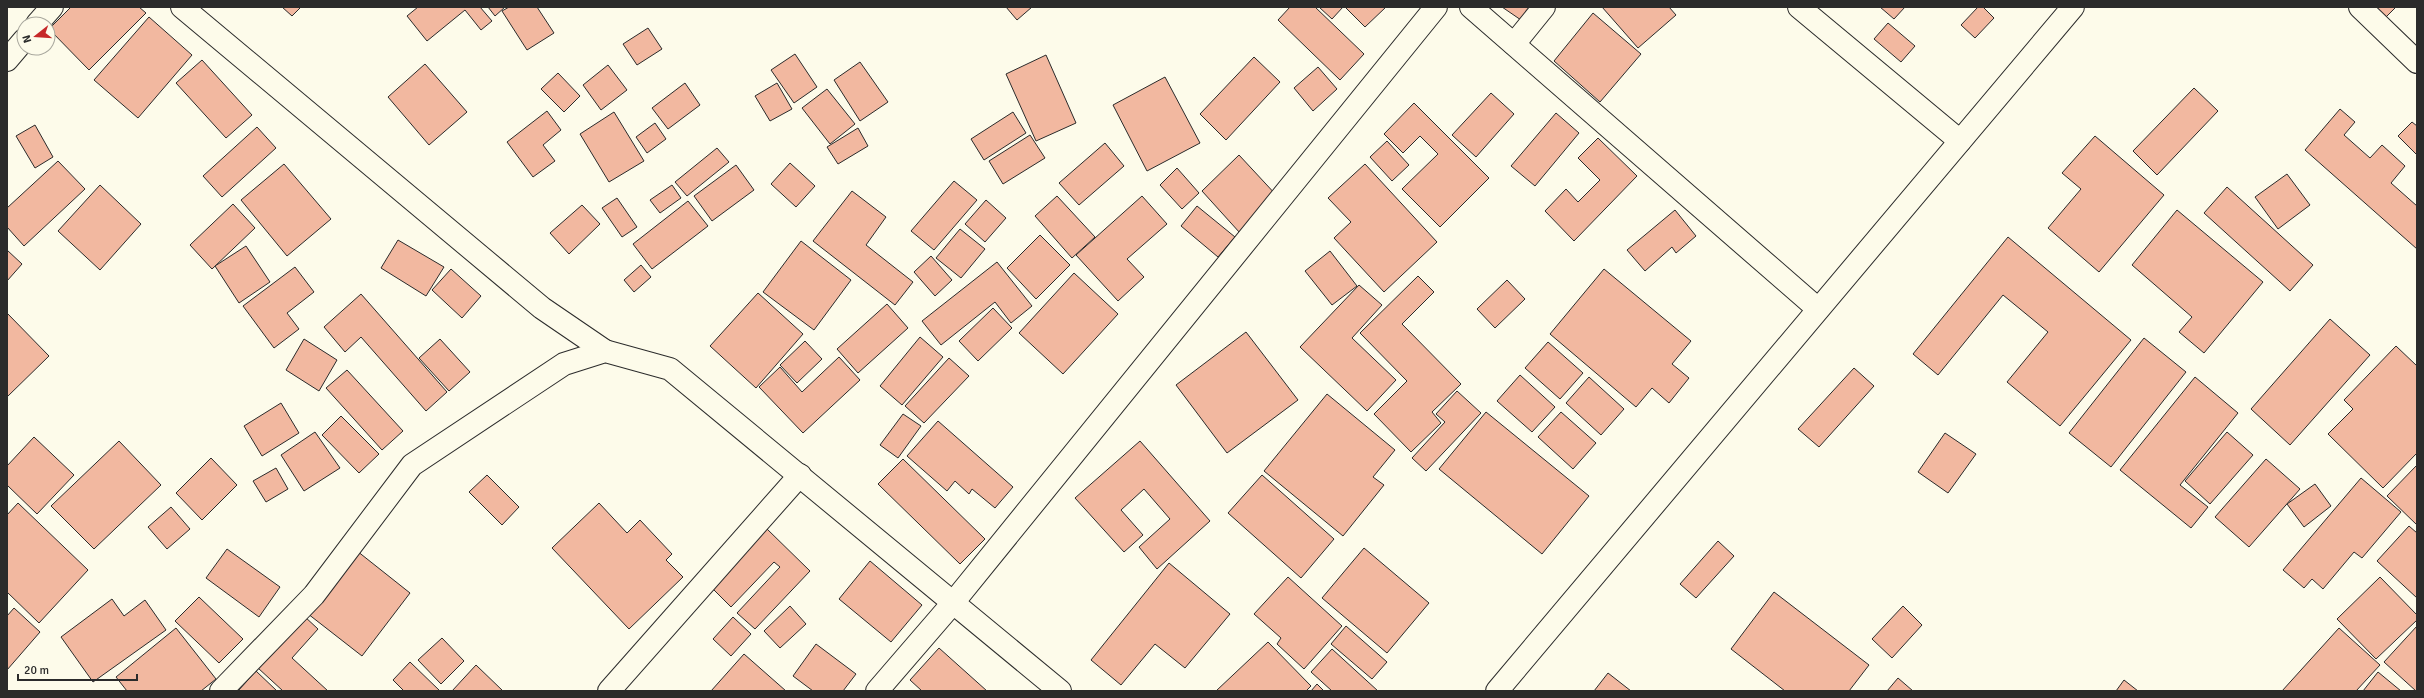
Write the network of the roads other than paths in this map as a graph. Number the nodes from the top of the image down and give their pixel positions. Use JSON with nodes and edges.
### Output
{"nodes":[{"id":1,"x":52,"y":7,"type":"edge"},
{"id":2,"x":182,"y":7,"type":"edge"},
{"id":3,"x":1436,"y":7,"type":"edge"},
{"id":4,"x":1471,"y":7,"type":"edge"},
{"id":5,"x":1544,"y":7,"type":"edge"},
{"id":6,"x":1799,"y":7,"type":"edge"},
{"id":7,"x":2073,"y":7,"type":"edge"},
{"id":8,"x":2360,"y":7,"type":"edge"},
{"id":9,"x":44,"y":16,"type":"edge"},
{"id":10,"x":1514,"y":44,"type":"junction"},
{"id":11,"x":16,"y":49,"type":"edge"},
{"id":12,"x":7,"y":60,"type":"edge"},
{"id":13,"x":2417,"y":62,"type":"edge"},
{"id":14,"x":1960,"y":141,"type":"junction"},
{"id":15,"x":1818,"y":310,"type":"junction"},
{"id":16,"x":605,"y":351,"type":"junction"},
{"id":17,"x":800,"y":475,"type":"junction"},
{"id":18,"x":952,"y":604,"type":"junction"},
{"id":19,"x":221,"y":691,"type":"edge"},
{"id":20,"x":609,"y":691,"type":"edge"},
{"id":21,"x":877,"y":691,"type":"edge"},
{"id":22,"x":1060,"y":691,"type":"edge"},
{"id":23,"x":1497,"y":691,"type":"edge"}],
"edges":[{"from":1,"to":9,"type":"street"},
{"from":2,"to":16,"type":"street"},
{"from":3,"to":18,"type":"street"},
{"from":4,"to":10,"type":"street"},
{"from":5,"to":10,"type":"street"},
{"from":6,"to":14,"type":"street"},
{"from":7,"to":14,"type":"street"},
{"from":8,"to":13,"type":"street"},
{"from":10,"to":15,"type":"street"},
{"from":11,"to":12,"type":"street"},
{"from":14,"to":15,"type":"street"},
{"from":15,"to":23,"type":"street"},
{"from":16,"to":17,"type":"street"},
{"from":16,"to":19,"type":"street"},
{"from":17,"to":18,"type":"street"},
{"from":17,"to":20,"type":"street"},
{"from":18,"to":21,"type":"street"},
{"from":18,"to":22,"type":"street"}]}
